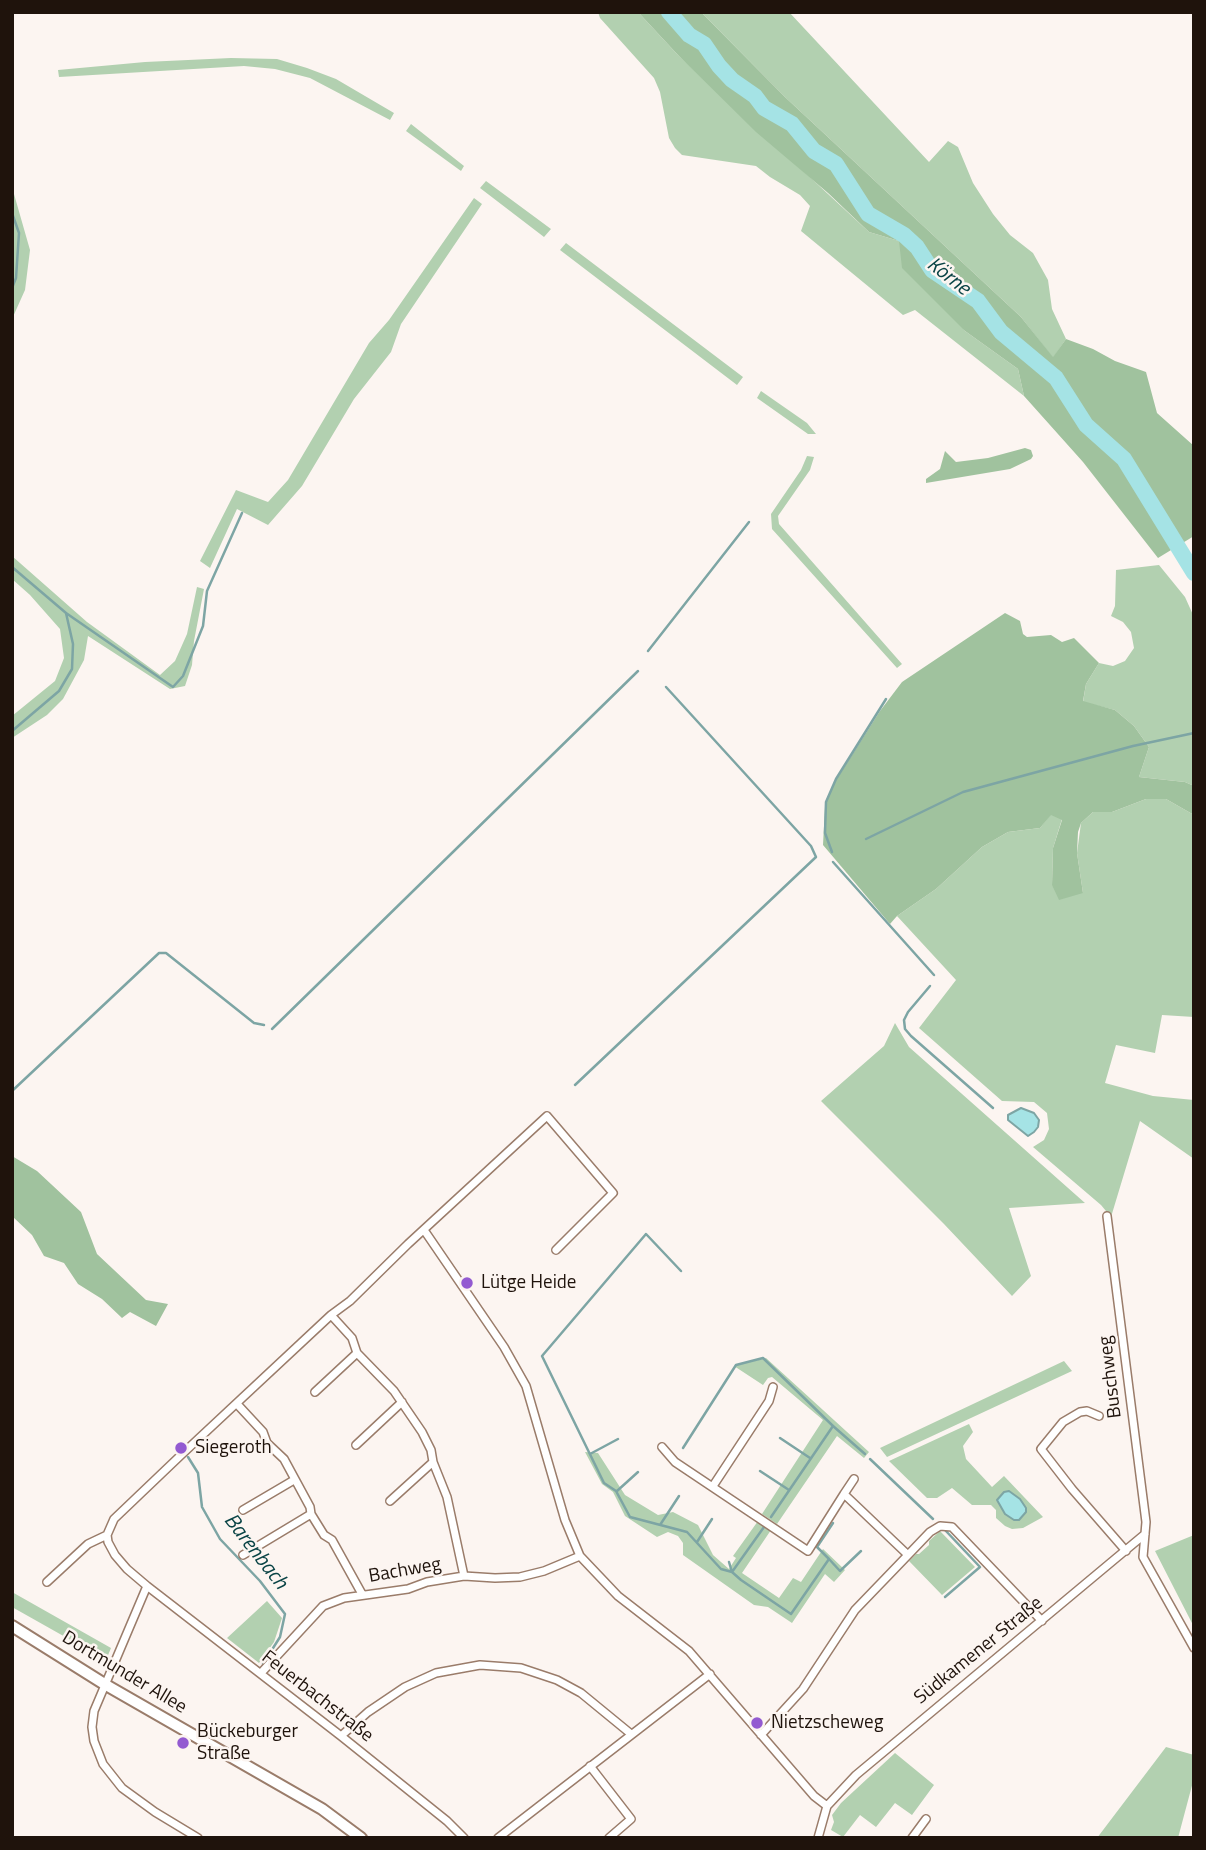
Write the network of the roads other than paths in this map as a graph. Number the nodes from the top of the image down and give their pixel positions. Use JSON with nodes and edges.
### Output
{"nodes":[{"id":1,"x":1107,"y":1216,"type":"dead end"},
{"id":2,"x":424,"y":1230,"type":"junction"},
{"id":3,"x":556,"y":1250,"type":"dead end"},
{"id":4,"x":331,"y":1315,"type":"junction"},
{"id":5,"x":357,"y":1353,"type":"junction"},
{"id":6,"x":773,"y":1387,"type":"dead end"},
{"id":7,"x":316,"y":1392,"type":"dead end"},
{"id":8,"x":402,"y":1402,"type":"junction"},
{"id":9,"x":237,"y":1404,"type":"junction"},
{"id":10,"x":1098,"y":1416,"type":"dead end"},
{"id":11,"x":356,"y":1445,"type":"dead end"},
{"id":12,"x":662,"y":1447,"type":"dead end"},
{"id":13,"x":433,"y":1462,"type":"junction"},
{"id":14,"x":294,"y":1479,"type":"junction"},
{"id":15,"x":854,"y":1479,"type":"dead end"},
{"id":16,"x":713,"y":1486,"type":"junction"},
{"id":17,"x":844,"y":1494,"type":"junction"},
{"id":18,"x":390,"y":1501,"type":"dead end"},
{"id":19,"x":243,"y":1510,"type":"dead end"},
{"id":20,"x":311,"y":1514,"type":"junction"},
{"id":21,"x":107,"y":1535,"type":"junction"},
{"id":22,"x":1145,"y":1536,"type":"junction"},
{"id":23,"x":1126,"y":1551,"type":"junction"},
{"id":24,"x":243,"y":1555,"type":"dead end"},
{"id":25,"x":908,"y":1555,"type":"junction"},
{"id":26,"x":580,"y":1556,"type":"junction"},
{"id":27,"x":464,"y":1576,"type":"junction"},
{"id":28,"x":47,"y":1582,"type":"dead end"},
{"id":29,"x":147,"y":1586,"type":"junction"},
{"id":30,"x":362,"y":1594,"type":"junction"},
{"id":31,"x":1042,"y":1620,"type":"junction"},
{"id":32,"x":12,"y":1626,"type":"edge"},
{"id":33,"x":1194,"y":1647,"type":"edge"},
{"id":34,"x":261,"y":1673,"type":"junction"},
{"id":35,"x":710,"y":1674,"type":"junction"},
{"id":36,"x":106,"y":1685,"type":"junction"},
{"id":37,"x":631,"y":1734,"type":"junction"},
{"id":38,"x":761,"y":1735,"type":"junction"},
{"id":39,"x":341,"y":1736,"type":"junction"},
{"id":40,"x":590,"y":1766,"type":"junction"},
{"id":41,"x":827,"y":1806,"type":"junction"},
{"id":42,"x":926,"y":1819,"type":"dead end"},
{"id":43,"x":198,"y":1838,"type":"edge"},
{"id":44,"x":361,"y":1838,"type":"edge"},
{"id":45,"x":464,"y":1838,"type":"edge"},
{"id":46,"x":498,"y":1838,"type":"edge"},
{"id":47,"x":609,"y":1838,"type":"edge"},
{"id":48,"x":820,"y":1838,"type":"edge"},
{"id":49,"x":912,"y":1838,"type":"edge"}],
"edges":[{"from":1,"to":22,"type":"street","name":"Buschweg"},
{"from":2,"to":3,"type":"street"},
{"from":2,"to":4,"type":"street"},
{"from":2,"to":26,"type":"street"},
{"from":4,"to":5,"type":"street"},
{"from":4,"to":9,"type":"street"},
{"from":5,"to":7,"type":"street"},
{"from":5,"to":8,"type":"street"},
{"from":6,"to":16,"type":"street"},
{"from":8,"to":11,"type":"street"},
{"from":8,"to":13,"type":"street"},
{"from":9,"to":14,"type":"street"},
{"from":9,"to":21,"type":"street"},
{"from":10,"to":23,"type":"street"},
{"from":12,"to":16,"type":"street"},
{"from":13,"to":18,"type":"street"},
{"from":13,"to":27,"type":"street"},
{"from":14,"to":19,"type":"street"},
{"from":14,"to":20,"type":"street"},
{"from":15,"to":17,"type":"street"},
{"from":16,"to":17,"type":"street"},
{"from":17,"to":25,"type":"street"},
{"from":20,"to":24,"type":"street"},
{"from":20,"to":30,"type":"street"},
{"from":21,"to":28,"type":"street"},
{"from":21,"to":29,"type":"street"},
{"from":22,"to":23,"type":"street","name":"Südkamener Straße"},
{"from":22,"to":33,"type":"street","name":"Buschweg"},
{"from":23,"to":31,"type":"street","name":"Südkamener Straße"},
{"from":25,"to":31,"type":"street"},
{"from":25,"to":38,"type":"street"},
{"from":26,"to":27,"type":"street","name":"Bachweg"},
{"from":26,"to":35,"type":"street"},
{"from":27,"to":30,"type":"street","name":"Bachweg"},
{"from":29,"to":34,"type":"street","name":"Feuerbachstraße"},
{"from":29,"to":36,"type":"street"},
{"from":30,"to":34,"type":"street","name":"Bachweg"},
{"from":31,"to":41,"type":"street","name":"Südkamener Straße"},
{"from":32,"to":36,"type":"main road","name":"Dortmunder Allee"},
{"from":34,"to":39,"type":"street","name":"Feuerbachstraße"},
{"from":35,"to":37,"type":"street"},
{"from":35,"to":38,"type":"street"},
{"from":36,"to":43,"type":"street"},
{"from":36,"to":44,"type":"main road","name":"Dortmunder Allee"},
{"from":37,"to":39,"type":"street"},
{"from":37,"to":40,"type":"street"},
{"from":38,"to":41,"type":"street"},
{"from":39,"to":45,"type":"street","name":"Feuerbachstraße"},
{"from":40,"to":46,"type":"street"},
{"from":40,"to":47,"type":"street"},
{"from":41,"to":48,"type":"street","name":"Südkamener Straße"},
{"from":42,"to":49,"type":"street"}]}
